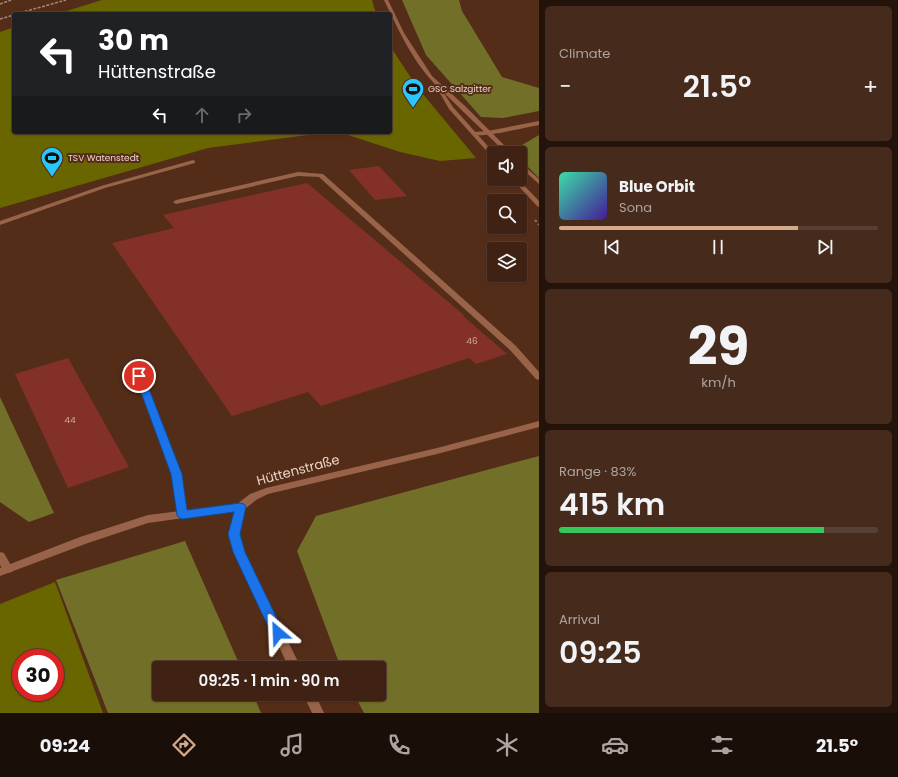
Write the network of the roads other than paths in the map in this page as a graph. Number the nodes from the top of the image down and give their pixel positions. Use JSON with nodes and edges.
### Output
{"nodes":[{"id":1,"x":386,"y":0,"type":"edge"},
{"id":2,"x":437,"y":85,"type":"junction"},
{"id":3,"x":539,"y":123,"type":"edge"},
{"id":4,"x":488,"y":133,"type":"junction"},
{"id":5,"x":474,"y":134,"type":"junction"},
{"id":6,"x":502,"y":146,"type":"edge"},
{"id":7,"x":487,"y":148,"type":"edge"},
{"id":8,"x":193,"y":162,"type":"dead end"},
{"id":9,"x":527,"y":171,"type":"edge"},
{"id":10,"x":539,"y":182,"type":"edge"},
{"id":11,"x":521,"y":186,"type":"edge"},
{"id":12,"x":176,"y":202,"type":"dead end"},
{"id":13,"x":539,"y":205,"type":"edge"},
{"id":14,"x":0,"y":223,"type":"edge"},
{"id":15,"x":139,"y":376,"type":"dead end"},
{"id":16,"x":539,"y":377,"type":"edge"},
{"id":17,"x":539,"y":424,"type":"edge"},
{"id":18,"x":240,"y":507,"type":"junction"},
{"id":19,"x":183,"y":515,"type":"junction"},
{"id":20,"x":0,"y":556,"type":"edge"},
{"id":21,"x":4,"y":570,"type":"edge"},
{"id":22,"x":292,"y":661,"type":"edge"},
{"id":23,"x":312,"y":701,"type":"edge"},
{"id":24,"x":318,"y":713,"type":"edge"}],
"edges":[{"from":1,"to":2,"type":"street"},
{"from":2,"to":4,"type":"street"},
{"from":2,"to":5,"type":"street"},
{"from":3,"to":4,"type":"street"},
{"from":4,"to":5,"type":"street"},
{"from":4,"to":6,"type":"street"},
{"from":5,"to":7,"type":"street"},
{"from":8,"to":14,"type":"street"},
{"from":9,"to":10,"type":"street"},
{"from":11,"to":13,"type":"street"},
{"from":12,"to":16,"type":"street"},
{"from":15,"to":19,"type":"street"},
{"from":17,"to":18,"type":"street","name":"Hüttenstraße"},
{"from":18,"to":19,"type":"street","name":"Hüttenstraße"},
{"from":18,"to":22,"type":"street"},
{"from":19,"to":21,"type":"street","name":"Hüttenstraße"},
{"from":20,"to":21,"type":"street"},
{"from":23,"to":24,"type":"street"}]}
